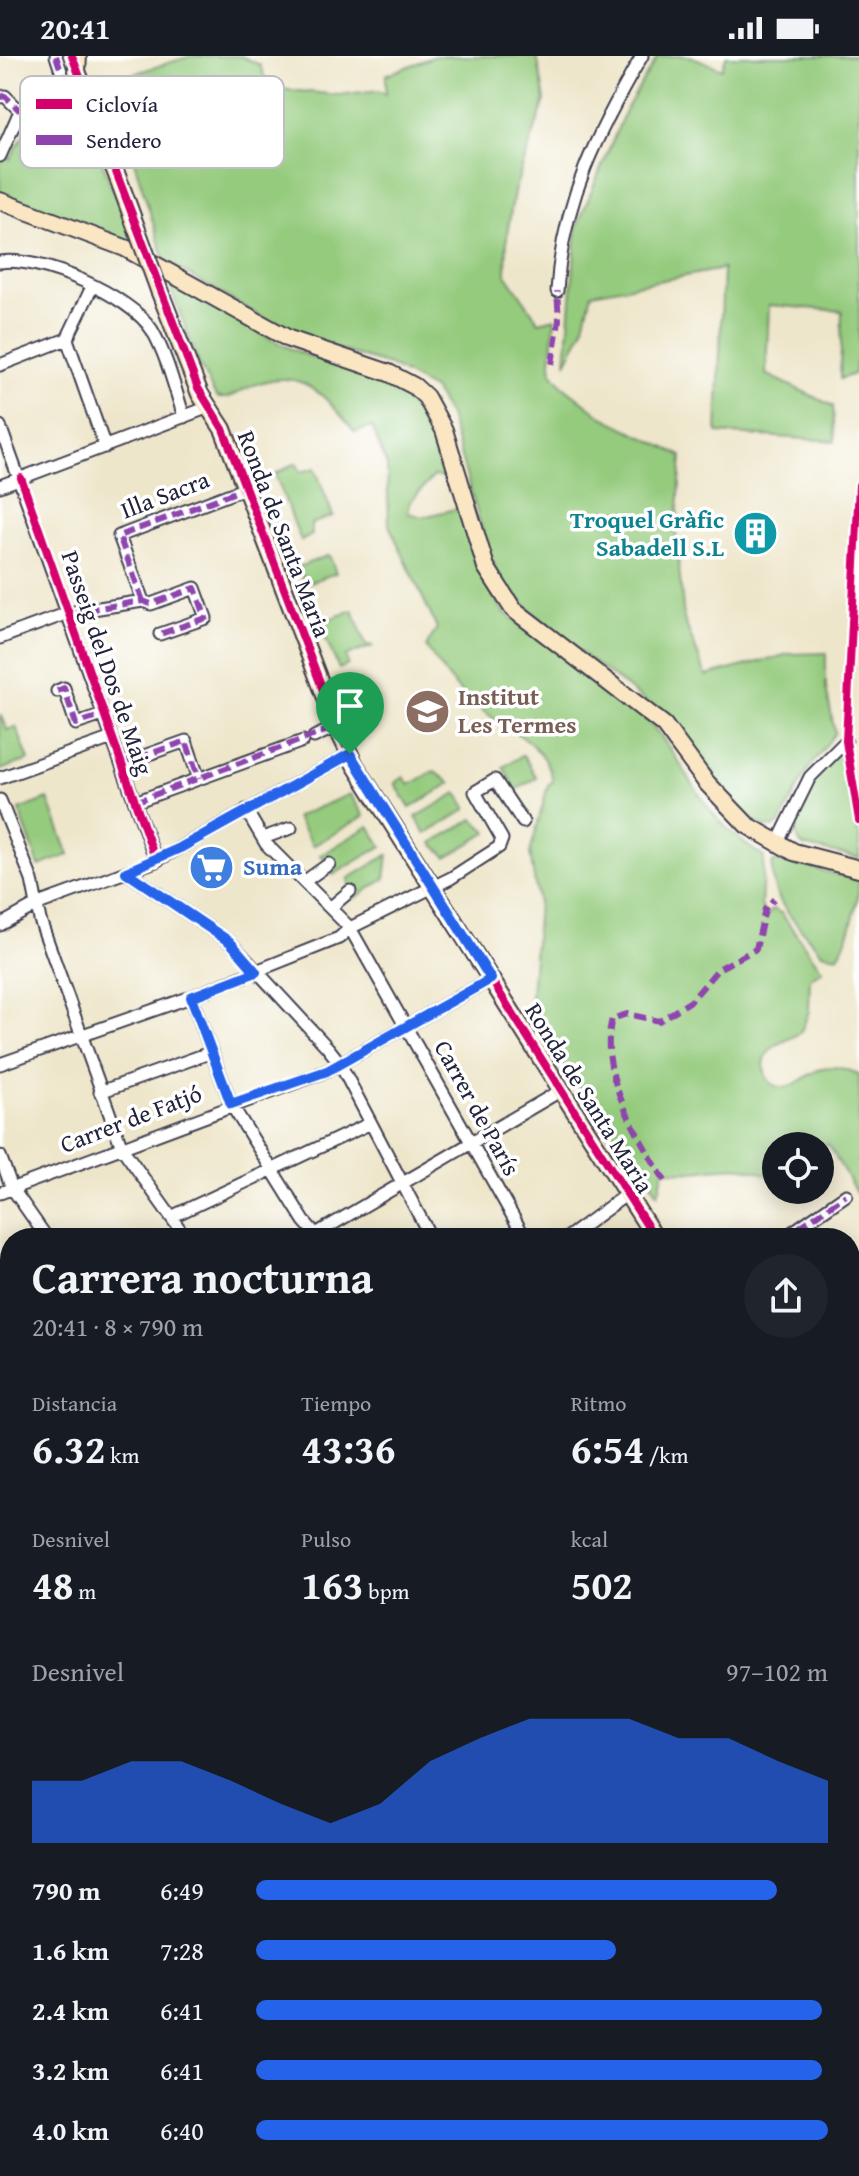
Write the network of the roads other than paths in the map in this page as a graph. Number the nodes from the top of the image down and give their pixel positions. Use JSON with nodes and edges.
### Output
{"nodes":[{"id":1,"x":56,"y":56,"type":"edge"},
{"id":2,"x":642,"y":56,"type":"edge"},
{"id":3,"x":75,"y":71,"type":"edge"},
{"id":4,"x":0,"y":97,"type":"edge"},
{"id":5,"x":20,"y":111,"type":"joint"},
{"id":6,"x":0,"y":156,"type":"edge"},
{"id":7,"x":114,"y":168,"type":"edge"},
{"id":8,"x":0,"y":201,"type":"edge"},
{"id":9,"x":0,"y":262,"type":"edge"},
{"id":10,"x":92,"y":287,"type":"junction"},
{"id":11,"x":557,"y":291,"type":"dead end"},
{"id":12,"x":67,"y":339,"type":"junction"},
{"id":13,"x":0,"y":365,"type":"edge"},
{"id":14,"x":209,"y":407,"type":"junction"},
{"id":15,"x":184,"y":417,"type":"junction"},
{"id":16,"x":0,"y":426,"type":"edge"},
{"id":17,"x":105,"y":447,"type":"junction"},
{"id":18,"x":21,"y":478,"type":"junction"},
{"id":19,"x":0,"y":486,"type":"edge"},
{"id":20,"x":246,"y":488,"type":"junction"},
{"id":21,"x":143,"y":601,"type":"junction"},
{"id":22,"x":68,"y":613,"type":"junction"},
{"id":23,"x":160,"y":634,"type":"dead end"},
{"id":24,"x":0,"y":638,"type":"edge"},
{"id":25,"x":57,"y":691,"type":"dead end"},
{"id":26,"x":103,"y":715,"type":"junction"},
{"id":27,"x":336,"y":727,"type":"junction"},
{"id":28,"x":112,"y":738,"type":"junction"},
{"id":29,"x":846,"y":741,"type":"dead end"},
{"id":30,"x":350,"y":754,"type":"junction"},
{"id":31,"x":121,"y":764,"type":"junction"},
{"id":32,"x":0,"y":778,"type":"edge"},
{"id":33,"x":199,"y":779,"type":"junction"},
{"id":34,"x":0,"y":800,"type":"edge"},
{"id":35,"x":135,"y":802,"type":"junction"},
{"id":36,"x":246,"y":810,"type":"junction"},
{"id":37,"x":523,"y":822,"type":"dead end"},
{"id":38,"x":291,"y":828,"type":"dead end"},
{"id":39,"x":263,"y":838,"type":"junction"},
{"id":40,"x":777,"y":844,"type":"junction"},
{"id":41,"x":156,"y":861,"type":"junction"},
{"id":42,"x":329,"y":864,"type":"dead end"},
{"id":43,"x":859,"y":869,"type":"edge"},
{"id":44,"x":126,"y":872,"type":"junction"},
{"id":45,"x":305,"y":881,"type":"junction"},
{"id":46,"x":432,"y":886,"type":"junction"},
{"id":47,"x":350,"y":891,"type":"dead end"},
{"id":48,"x":38,"y":904,"type":"junction"},
{"id":49,"x":330,"y":908,"type":"junction"},
{"id":50,"x":0,"y":925,"type":"edge"},
{"id":51,"x":350,"y":928,"type":"junction"},
{"id":52,"x":256,"y":972,"type":"junction"},
{"id":53,"x":491,"y":979,"type":"junction"},
{"id":54,"x":191,"y":997,"type":"junction"},
{"id":55,"x":406,"y":1027,"type":"junction"},
{"id":56,"x":81,"y":1034,"type":"junction"},
{"id":57,"x":212,"y":1052,"type":"junction"},
{"id":58,"x":339,"y":1062,"type":"junction"},
{"id":59,"x":0,"y":1064,"type":"edge"},
{"id":60,"x":560,"y":1091,"type":"junction"},
{"id":61,"x":100,"y":1092,"type":"junction"},
{"id":62,"x":231,"y":1104,"type":"junction"},
{"id":63,"x":371,"y":1123,"type":"junction"},
{"id":64,"x":471,"y":1145,"type":"junction"},
{"id":65,"x":122,"y":1148,"type":"junction"},
{"id":66,"x":0,"y":1156,"type":"edge"},
{"id":67,"x":272,"y":1169,"type":"junction"},
{"id":68,"x":403,"y":1185,"type":"junction"},
{"id":69,"x":12,"y":1188,"type":"junction"},
{"id":70,"x":0,"y":1193,"type":"edge"},
{"id":71,"x":627,"y":1194,"type":"junction"},
{"id":72,"x":846,"y":1195,"type":"dead end"},
{"id":73,"x":171,"y":1217,"type":"junction"},
{"id":74,"x":40,"y":1228,"type":"edge"},
{"id":75,"x":179,"y":1228,"type":"edge"},
{"id":76,"x":309,"y":1228,"type":"edge"},
{"id":77,"x":330,"y":1228,"type":"edge"},
{"id":78,"x":426,"y":1228,"type":"edge"},
{"id":79,"x":519,"y":1228,"type":"edge"},
{"id":80,"x":581,"y":1228,"type":"edge"},
{"id":81,"x":649,"y":1228,"type":"edge"},
{"id":82,"x":798,"y":1228,"type":"edge"}],
"edges":[{"from":1,"to":3,"type":"street"},
{"from":2,"to":11,"type":"street"},
{"from":4,"to":5,"type":"street"},
{"from":5,"to":6,"type":"street"},
{"from":7,"to":14,"type":"street","name":"Ronda de Santa Maria","bridge":true},
{"from":8,"to":40,"type":"street"},
{"from":9,"to":10,"type":"street"},
{"from":10,"to":12,"type":"street"},
{"from":10,"to":15,"type":"street"},
{"from":12,"to":13,"type":"street"},
{"from":12,"to":17,"type":"street"},
{"from":14,"to":15,"type":"street"},
{"from":14,"to":20,"type":"street","name":"Ronda de Santa Maria"},
{"from":15,"to":17,"type":"street"},
{"from":16,"to":18,"type":"street","name":"Passeig del Dos de Maig"},
{"from":17,"to":18,"type":"street"},
{"from":18,"to":19,"type":"street"},
{"from":18,"to":22,"type":"street","name":"Passeig del Dos de Maig"},
{"from":20,"to":21,"type":"street","name":"Illa Sacra"},
{"from":20,"to":27,"type":"street","name":"Ronda de Santa Maria"},
{"from":21,"to":22,"type":"street"},
{"from":21,"to":23,"type":"street"},
{"from":22,"to":24,"type":"street"},
{"from":22,"to":26,"type":"street","name":"Passeig del Dos de Maig"},
{"from":25,"to":26,"type":"street"},
{"from":26,"to":28,"type":"street","name":"Passeig del Dos de Maig"},
{"from":27,"to":30,"type":"street","name":"Ronda de Santa Maria"},
{"from":27,"to":33,"type":"street"},
{"from":28,"to":31,"type":"street","name":"Passeig del Dos de Maig"},
{"from":28,"to":32,"type":"street"},
{"from":29,"to":40,"type":"street"},
{"from":30,"to":36,"type":"street"},
{"from":30,"to":46,"type":"street","name":"Ronda de Santa Maria"},
{"from":31,"to":33,"type":"street"},
{"from":31,"to":35,"type":"street","name":"Passeig del Dos de Maig"},
{"from":33,"to":35,"type":"street"},
{"from":34,"to":48,"type":"street"},
{"from":35,"to":41,"type":"street","name":"Passeig del Dos de Maig"},
{"from":36,"to":39,"type":"street","name":"Carrer de París"},
{"from":36,"to":41,"type":"street"},
{"from":37,"to":46,"type":"street"},
{"from":38,"to":39,"type":"street"},
{"from":39,"to":45,"type":"street","name":"Carrer de París"},
{"from":40,"to":43,"type":"street"},
{"from":41,"to":44,"type":"street"},
{"from":42,"to":45,"type":"street"},
{"from":44,"to":48,"type":"street"},
{"from":44,"to":52,"type":"street"},
{"from":45,"to":49,"type":"street","name":"Carrer de París"},
{"from":46,"to":51,"type":"street"},
{"from":46,"to":53,"type":"street","name":"Ronda de Santa Maria"},
{"from":47,"to":49,"type":"street"},
{"from":48,"to":50,"type":"street"},
{"from":48,"to":56,"type":"street"},
{"from":49,"to":51,"type":"street","name":"Carrer de París"},
{"from":51,"to":52,"type":"street"},
{"from":51,"to":55,"type":"street","name":"Carrer de París"},
{"from":52,"to":54,"type":"street"},
{"from":52,"to":58,"type":"street"},
{"from":53,"to":55,"type":"street","name":"Carrer de Fatjó"},
{"from":53,"to":60,"type":"street","name":"Ronda de Santa Maria"},
{"from":54,"to":56,"type":"street"},
{"from":54,"to":57,"type":"street"},
{"from":55,"to":58,"type":"street","name":"Carrer de Fatjó"},
{"from":55,"to":64,"type":"street","name":"Carrer de París"},
{"from":56,"to":59,"type":"street"},
{"from":56,"to":61,"type":"street"},
{"from":57,"to":61,"type":"street"},
{"from":57,"to":62,"type":"street"},
{"from":58,"to":62,"type":"street","name":"Carrer de Fatjó"},
{"from":58,"to":63,"type":"street"},
{"from":60,"to":64,"type":"street"},
{"from":60,"to":71,"type":"street","name":"Ronda de Santa Maria"},
{"from":61,"to":65,"type":"street"},
{"from":62,"to":65,"type":"street","name":"Carrer de Fatjó"},
{"from":62,"to":67,"type":"street"},
{"from":63,"to":67,"type":"street"},
{"from":63,"to":68,"type":"street"},
{"from":64,"to":68,"type":"street"},
{"from":64,"to":79,"type":"street","name":"Carrer de París"},
{"from":65,"to":69,"type":"street","name":"Carrer de Fatjó"},
{"from":65,"to":73,"type":"street"},
{"from":66,"to":69,"type":"street"},
{"from":67,"to":73,"type":"street"},
{"from":67,"to":76,"type":"street"},
{"from":68,"to":77,"type":"street"},
{"from":68,"to":78,"type":"street"},
{"from":69,"to":70,"type":"street","name":"Carrer de Fatjó"},
{"from":69,"to":74,"type":"street"},
{"from":71,"to":80,"type":"street"},
{"from":71,"to":81,"type":"street","name":"Ronda de Santa Maria"},
{"from":72,"to":82,"type":"street"},
{"from":73,"to":75,"type":"street"}]}
